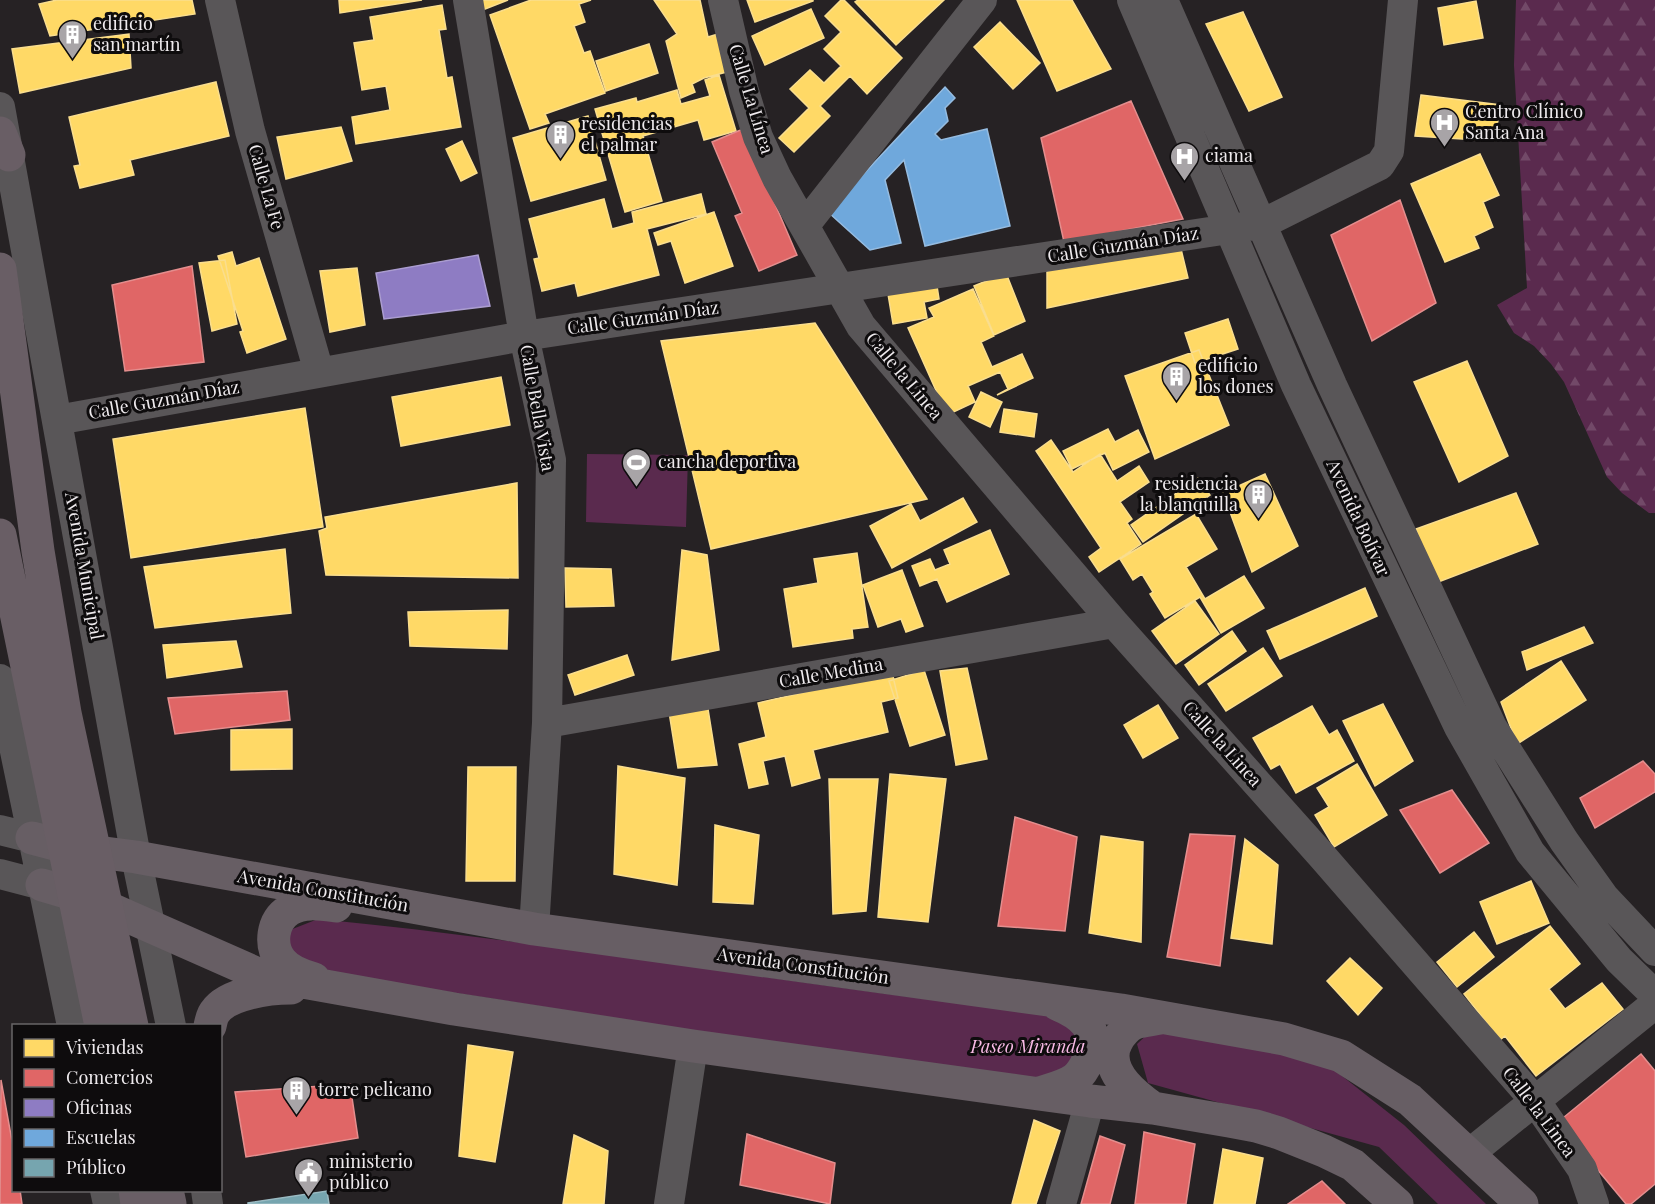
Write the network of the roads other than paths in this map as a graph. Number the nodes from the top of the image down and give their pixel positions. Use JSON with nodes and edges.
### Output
{"nodes":[{"id":1,"x":219,"y":0,"type":"edge"},
{"id":2,"x":468,"y":0,"type":"edge"},
{"id":3,"x":723,"y":0,"type":"edge"},
{"id":4,"x":982,"y":0,"type":"edge"},
{"id":5,"x":1132,"y":0,"type":"edge"},
{"id":6,"x":1163,"y":0,"type":"edge"},
{"id":7,"x":1403,"y":0,"type":"edge"},
{"id":8,"x":0,"y":107,"type":"edge"},
{"id":9,"x":4,"y":144,"type":"edge"},
{"id":10,"x":1262,"y":224,"type":"junction"},
{"id":11,"x":804,"y":225,"type":"junction"},
{"id":12,"x":1230,"y":228,"type":"junction"},
{"id":13,"x":0,"y":269,"type":"edge"},
{"id":14,"x":840,"y":289,"type":"junction"},
{"id":15,"x":524,"y":336,"type":"junction"},
{"id":16,"x":319,"y":372,"type":"junction"},
{"id":17,"x":57,"y":420,"type":"junction"},
{"id":18,"x":0,"y":536,"type":"edge"},
{"id":19,"x":1114,"y":623,"type":"junction"},
{"id":20,"x":0,"y":680,"type":"edge"},
{"id":21,"x":547,"y":723,"type":"junction"},
{"id":22,"x":0,"y":830,"type":"edge"},
{"id":23,"x":32,"y":838,"type":"junction"},
{"id":24,"x":136,"y":857,"type":"junction"},
{"id":25,"x":0,"y":874,"type":"edge"},
{"id":26,"x":42,"y":885,"type":"junction"},
{"id":27,"x":150,"y":927,"type":"junction"},
{"id":28,"x":1643,"y":928,"type":"edge"},
{"id":29,"x":534,"y":929,"type":"junction"},
{"id":30,"x":1655,"y":951,"type":"edge"},
{"id":31,"x":351,"y":991,"type":"junction"},
{"id":32,"x":1655,"y":995,"type":"edge"},
{"id":33,"x":1050,"y":1001,"type":"junction"},
{"id":34,"x":1655,"y":1004,"type":"edge"},
{"id":35,"x":1166,"y":1017,"type":"junction"},
{"id":36,"x":72,"y":1024,"type":"edge"},
{"id":37,"x":101,"y":1024,"type":"edge"},
{"id":38,"x":132,"y":1024,"type":"edge"},
{"id":39,"x":171,"y":1024,"type":"edge"},
{"id":40,"x":211,"y":1024,"type":"edge"},
{"id":41,"x":693,"y":1046,"type":"junction"},
{"id":42,"x":1040,"y":1093,"type":"junction"},
{"id":43,"x":1090,"y":1101,"type":"junction"},
{"id":44,"x":1536,"y":1102,"type":"junction"},
{"id":45,"x":1153,"y":1108,"type":"junction"},
{"id":46,"x":1469,"y":1154,"type":"junction"},
{"id":47,"x":673,"y":1203,"type":"edge"},
{"id":48,"x":1061,"y":1204,"type":"edge"},
{"id":49,"x":1397,"y":1204,"type":"edge"},
{"id":50,"x":1522,"y":1204,"type":"edge"},
{"id":51,"x":1594,"y":1204,"type":"edge"}],
"edges":[{"from":1,"to":16,"type":"street","name":"Calle La Fe"},
{"from":2,"to":15,"type":"street","name":"Calle Bella Vista"},
{"from":3,"to":11,"type":"street","name":"Calle La Línea"},
{"from":4,"to":11,"type":"street"},
{"from":5,"to":12,"type":"street","name":"Avenida Bolívar"},
{"from":6,"to":10,"type":"street","name":"Avenida Bolívar"},
{"from":7,"to":10,"type":"street","name":"Calle Guzmán Díaz"},
{"from":8,"to":9,"type":"street","name":"Avenida Municipal"},
{"from":9,"to":17,"type":"street","name":"Avenida Municipal"},
{"from":10,"to":12,"type":"street","name":"Calle Guzmán Díaz"},
{"from":10,"to":28,"type":"street","name":"Avenida Bolívar"},
{"from":11,"to":14,"type":"street","name":"Calle La Línea"},
{"from":12,"to":14,"type":"street","name":"Calle Guzmán Díaz"},
{"from":12,"to":32,"type":"street","name":"Avenida Bolívar"},
{"from":13,"to":38,"type":"highway"},
{"from":14,"to":15,"type":"street","name":"Calle Guzmán Díaz"},
{"from":14,"to":19,"type":"street","name":"Calle la Linea"},
{"from":15,"to":16,"type":"street","name":"Calle Guzmán Díaz"},
{"from":15,"to":21,"type":"street","name":"Calle Bella Vista"},
{"from":16,"to":17,"type":"street","name":"Calle Guzmán Díaz"},
{"from":17,"to":24,"type":"street","name":"Avenida Municipal"},
{"from":18,"to":37,"type":"highway"},
{"from":19,"to":21,"type":"street","name":"Calle Medina"},
{"from":19,"to":44,"type":"street","name":"Calle la Linea"},
{"from":20,"to":23,"type":"street"},
{"from":21,"to":29,"type":"street","name":"Calle Bella Vista"},
{"from":22,"to":23,"type":"street"},
{"from":23,"to":24,"type":"main road","name":"Avenida Constitución"},
{"from":23,"to":26,"type":"street"},
{"from":24,"to":27,"type":"street","name":"Avenida Municipal"},
{"from":24,"to":29,"type":"main road","name":"Avenida Constitución"},
{"from":25,"to":26,"type":"street"},
{"from":26,"to":27,"type":"main road"},
{"from":26,"to":36,"type":"street"},
{"from":27,"to":31,"type":"main road"},
{"from":27,"to":39,"type":"street","name":"Avenida Municipal"},
{"from":28,"to":30,"type":"street","name":"Avenida Bolívar"},
{"from":29,"to":31,"type":"main road"},
{"from":29,"to":33,"type":"main road","name":"Avenida Constitución"},
{"from":31,"to":40,"type":"main road"},
{"from":31,"to":41,"type":"main road"},
{"from":33,"to":35,"type":"main road","name":"Avenida Constitución"},
{"from":33,"to":42,"type":"main road"},
{"from":34,"to":44,"type":"street"},
{"from":35,"to":45,"type":"main road"},
{"from":35,"to":46,"type":"main road","name":"Avenida Constitución"},
{"from":41,"to":42,"type":"main road"},
{"from":41,"to":47,"type":"street"},
{"from":42,"to":43,"type":"main road"},
{"from":43,"to":45,"type":"main road"},
{"from":43,"to":48,"type":"street"},
{"from":44,"to":46,"type":"street"},
{"from":44,"to":51,"type":"street","name":"Calle la Linea"},
{"from":45,"to":49,"type":"main road"},
{"from":46,"to":50,"type":"main road","name":"Avenida Constitución"}]}
